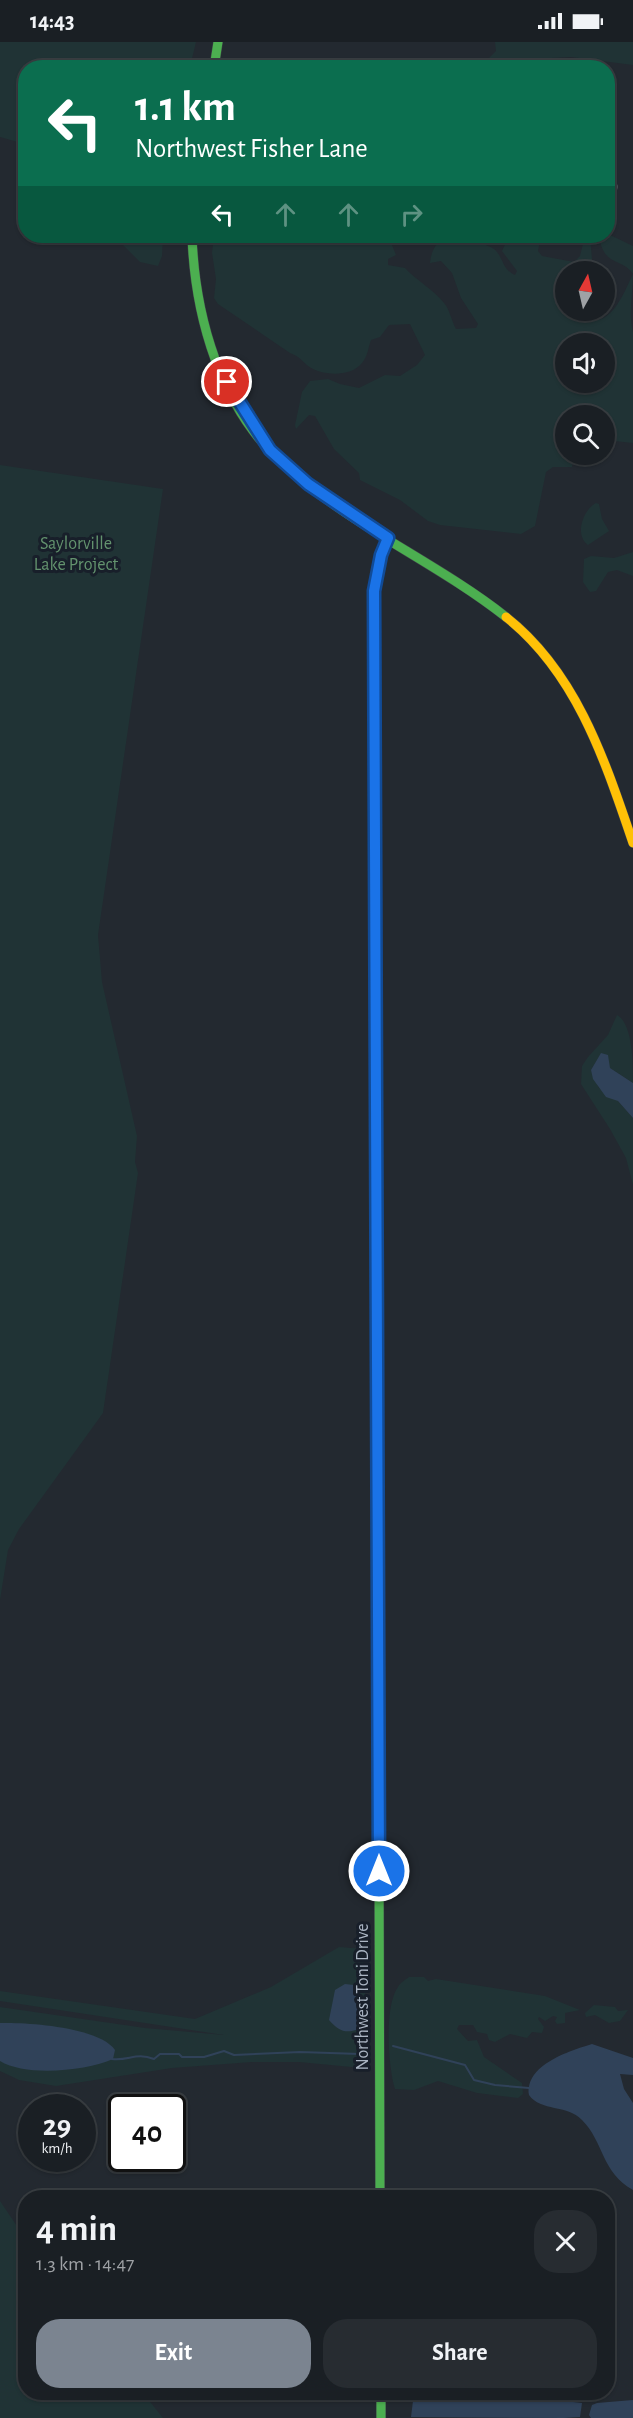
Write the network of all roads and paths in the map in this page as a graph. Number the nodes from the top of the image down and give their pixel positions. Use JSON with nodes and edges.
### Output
{"nodes":[{"id":1,"x":218,"y":42,"type":"edge"},
{"id":2,"x":215,"y":60,"type":"edge"},
{"id":3,"x":192,"y":243,"type":"edge"},
{"id":4,"x":388,"y":538,"type":"junction"},
{"id":5,"x":633,"y":843,"type":"edge"},
{"id":6,"x":380,"y":2190,"type":"edge"},
{"id":7,"x":381,"y":2400,"type":"edge"},
{"id":8,"x":381,"y":2418,"type":"edge"}],
"edges":[{"from":1,"to":2,"type":"street"},
{"from":3,"to":4,"type":"street"},
{"from":4,"to":5,"type":"street"},
{"from":4,"to":6,"type":"street","name":"Northwest Toni Drive"},
{"from":7,"to":8,"type":"street"}]}
